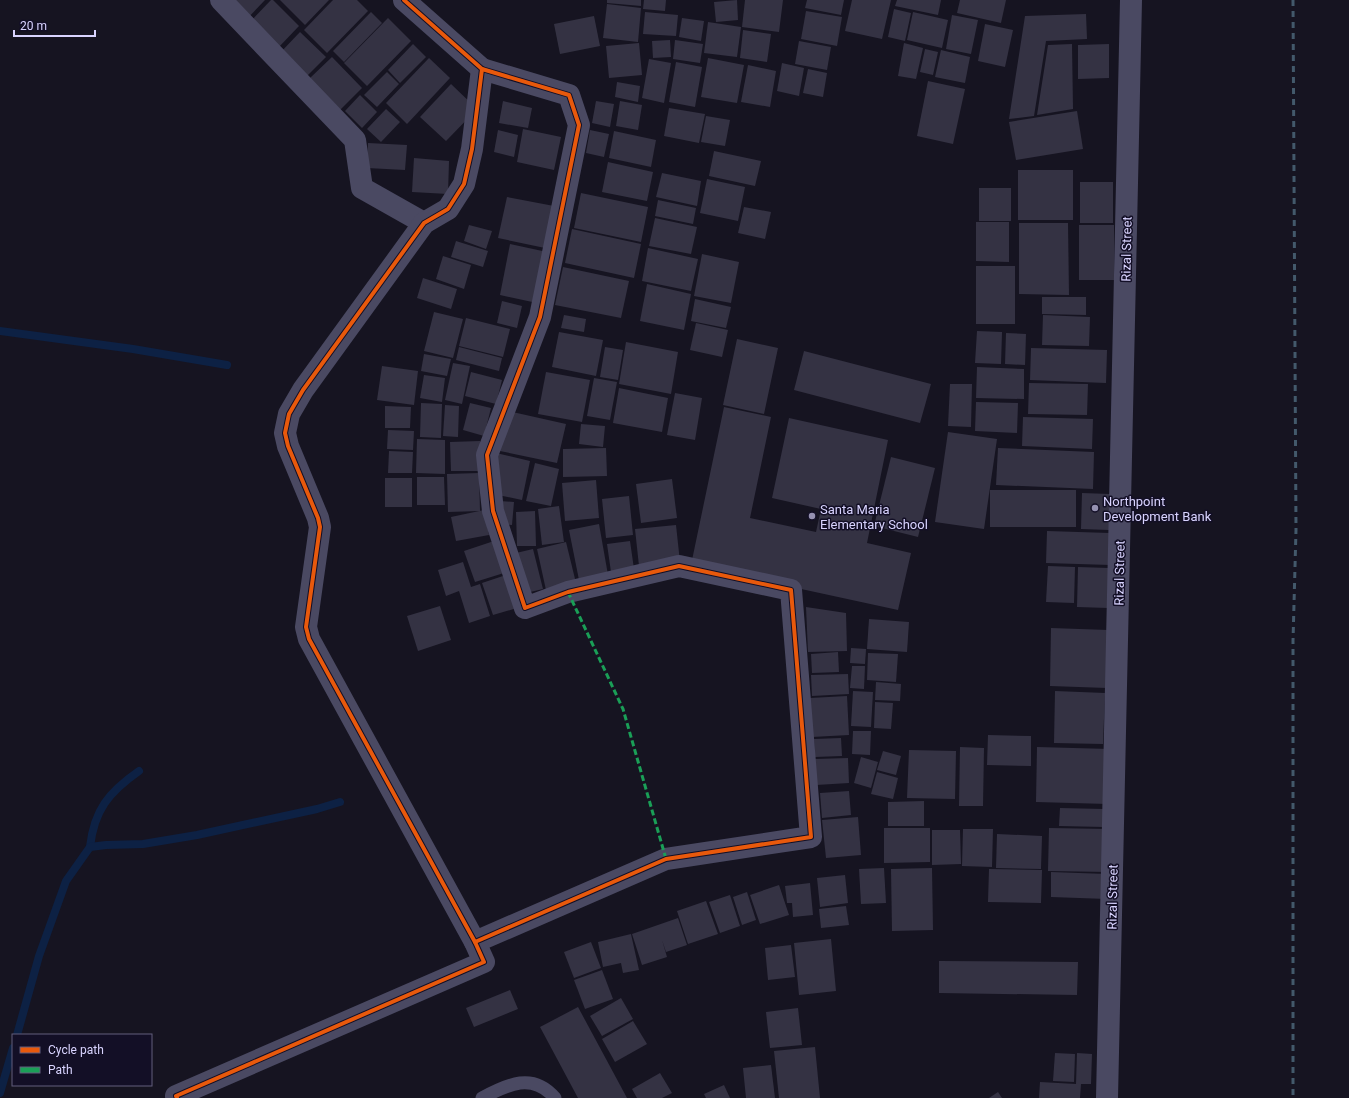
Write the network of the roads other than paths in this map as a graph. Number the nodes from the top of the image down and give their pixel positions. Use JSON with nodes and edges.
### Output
{"nodes":[{"id":1,"x":221,"y":0,"type":"edge"},
{"id":2,"x":404,"y":0,"type":"edge"},
{"id":3,"x":1131,"y":0,"type":"edge"},
{"id":4,"x":482,"y":69,"type":"junction"},
{"id":5,"x":424,"y":223,"type":"junction"},
{"id":6,"x":475,"y":942,"type":"junction"},
{"id":7,"x":177,"y":1098,"type":"edge"},
{"id":8,"x":482,"y":1098,"type":"edge"},
{"id":9,"x":555,"y":1098,"type":"edge"},
{"id":10,"x":1107,"y":1098,"type":"edge"}],
"edges":[{"from":1,"to":5,"type":"street"},
{"from":2,"to":4,"type":"street"},
{"from":3,"to":10,"type":"street","name":"Rizal Street"},
{"from":4,"to":5,"type":"street"},
{"from":4,"to":6,"type":"street"},
{"from":5,"to":6,"type":"street"},
{"from":6,"to":7,"type":"street"},
{"from":8,"to":9,"type":"lane"}]}
